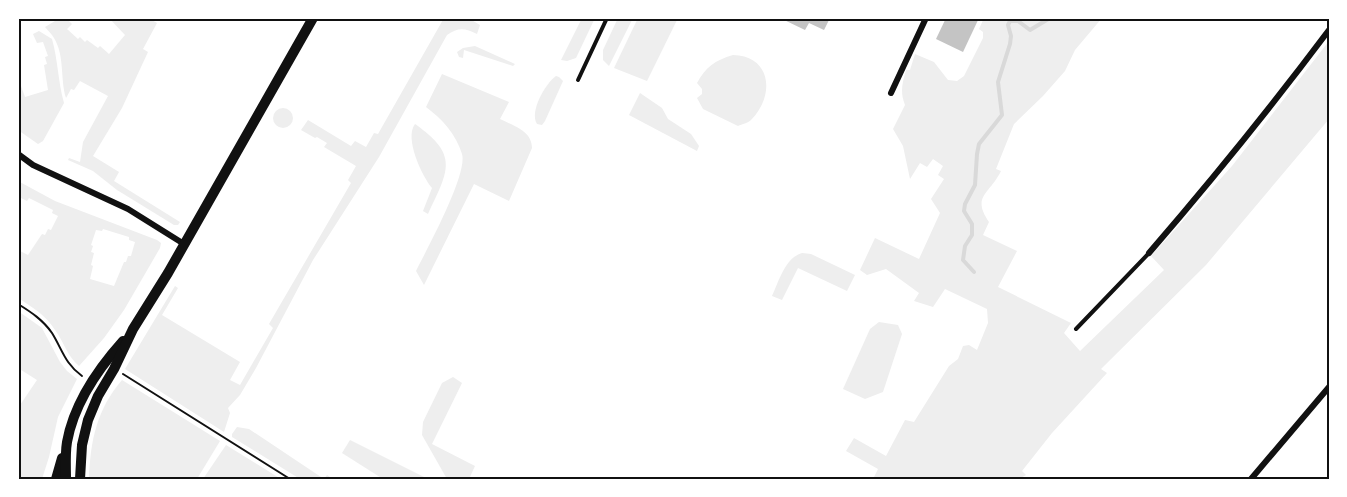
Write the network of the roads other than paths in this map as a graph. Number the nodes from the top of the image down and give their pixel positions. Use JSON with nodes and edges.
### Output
{"nodes":[{"id":1,"x":313,"y":18,"type":"edge"},
{"id":2,"x":607,"y":18,"type":"edge"},
{"id":3,"x":926,"y":18,"type":"edge"},
{"id":4,"x":1329,"y":30,"type":"edge"},
{"id":5,"x":578,"y":80,"type":"dead end"},
{"id":6,"x":891,"y":93,"type":"dead end"},
{"id":7,"x":18,"y":154,"type":"edge"},
{"id":8,"x":184,"y":244,"type":"junction"},
{"id":9,"x":1149,"y":253,"type":"joint"},
{"id":10,"x":1076,"y":329,"type":"dead end"},
{"id":11,"x":133,"y":330,"type":"junction"},
{"id":12,"x":1329,"y":387,"type":"edge"},
{"id":13,"x":66,"y":443,"type":"junction"},
{"id":14,"x":56,"y":479,"type":"edge"},
{"id":15,"x":66,"y":479,"type":"edge"},
{"id":16,"x":80,"y":479,"type":"edge"},
{"id":17,"x":1251,"y":479,"type":"edge"}],
"edges":[{"from":1,"to":8,"type":"main road"},
{"from":2,"to":5,"type":"lane"},
{"from":3,"to":6,"type":"street"},
{"from":4,"to":9,"type":"street"},
{"from":7,"to":8,"type":"street"},
{"from":8,"to":11,"type":"main road"},
{"from":9,"to":10,"type":"lane"},
{"from":11,"to":13,"type":"main road"},
{"from":11,"to":16,"type":"main road"},
{"from":12,"to":17,"type":"street"},
{"from":13,"to":14,"type":"main road"},
{"from":13,"to":15,"type":"main road"}]}
